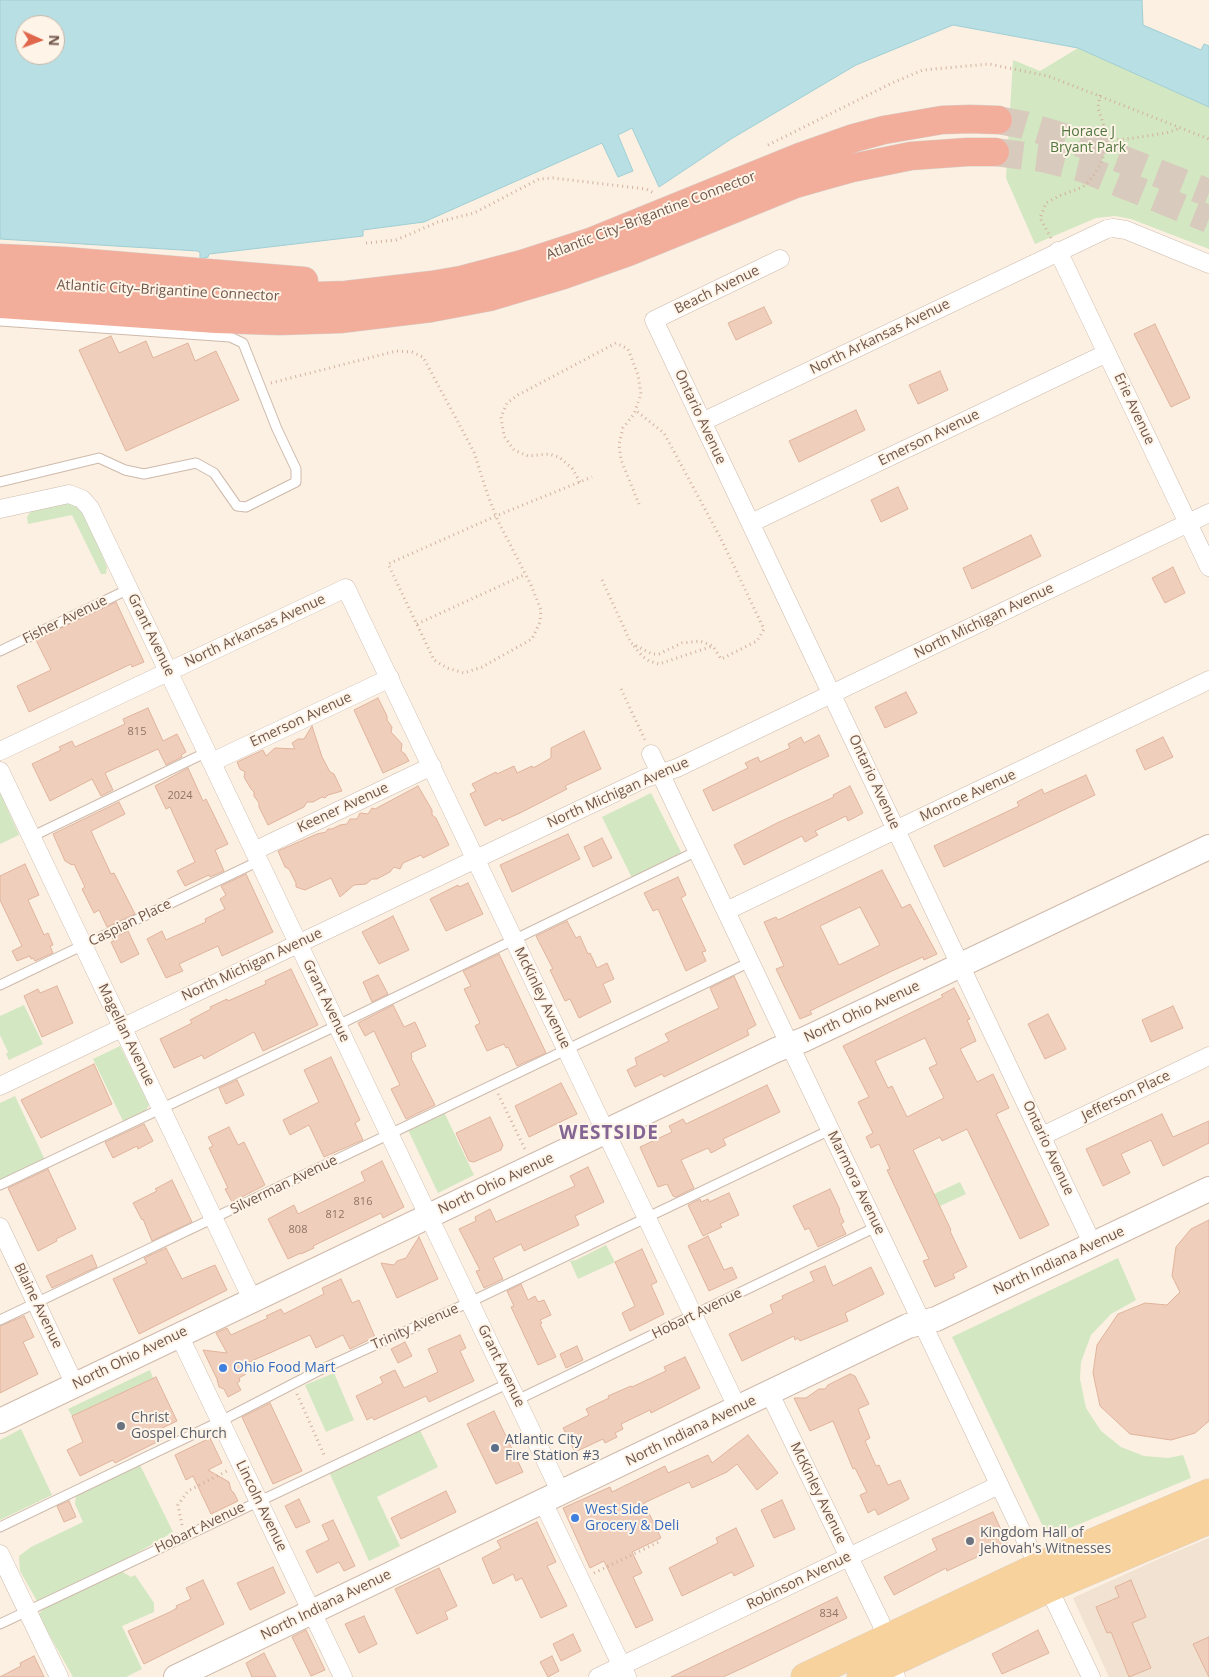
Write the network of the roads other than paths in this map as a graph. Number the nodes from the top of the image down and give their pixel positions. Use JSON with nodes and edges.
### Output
{"nodes":[{"id":1,"x":998,"y":120,"type":"tunnel mouth"},
{"id":2,"x":995,"y":152,"type":"tunnel mouth"},
{"id":3,"x":1058,"y":252,"type":"junction"},
{"id":4,"x":0,"y":258,"type":"edge"},
{"id":5,"x":780,"y":259,"type":"dead end"},
{"id":6,"x":1209,"y":264,"type":"edge"},
{"id":7,"x":490,"y":272,"type":"junction"},
{"id":8,"x":0,"y":282,"type":"edge"},
{"id":9,"x":0,"y":304,"type":"edge"},
{"id":10,"x":654,"y":320,"type":"joint"},
{"id":11,"x":0,"y":321,"type":"edge"},
{"id":12,"x":1107,"y":353,"type":"junction"},
{"id":13,"x":702,"y":422,"type":"junction"},
{"id":14,"x":0,"y":482,"type":"edge"},
{"id":15,"x":0,"y":508,"type":"edge"},
{"id":16,"x":1209,"y":513,"type":"edge"},
{"id":17,"x":1188,"y":523,"type":"junction"},
{"id":18,"x":751,"y":524,"type":"junction"},
{"id":19,"x":1209,"y":567,"type":"edge"},
{"id":20,"x":346,"y":588,"type":"joint"},
{"id":21,"x":129,"y":589,"type":"junction"},
{"id":22,"x":0,"y":651,"type":"edge"},
{"id":23,"x":169,"y":672,"type":"junction"},
{"id":24,"x":390,"y":678,"type":"junction"},
{"id":25,"x":1209,"y":680,"type":"edge"},
{"id":26,"x":832,"y":694,"type":"junction"},
{"id":27,"x":0,"y":751,"type":"edge"},
{"id":28,"x":652,"y":754,"type":"road end"},
{"id":29,"x":210,"y":757,"type":"junction"},
{"id":30,"x":432,"y":766,"type":"junction"},
{"id":31,"x":0,"y":771,"type":"edge"},
{"id":32,"x":660,"y":773,"type":"junction"},
{"id":33,"x":896,"y":830,"type":"junction"},
{"id":34,"x":31,"y":836,"type":"junction"},
{"id":35,"x":1209,"y":847,"type":"edge"},
{"id":36,"x":697,"y":851,"type":"junction"},
{"id":37,"x":257,"y":856,"type":"junction"},
{"id":38,"x":476,"y":859,"type":"junction"},
{"id":39,"x":726,"y":911,"type":"junction"},
{"id":40,"x":514,"y":939,"type":"junction"},
{"id":41,"x":299,"y":943,"type":"junction"},
{"id":42,"x":84,"y":946,"type":"junction"},
{"id":43,"x":750,"y":962,"type":"junction"},
{"id":44,"x":961,"y":965,"type":"junction"},
{"id":45,"x":0,"y":985,"type":"edge"},
{"id":46,"x":338,"y":1026,"type":"junction"},
{"id":47,"x":123,"y":1027,"type":"junction"},
{"id":48,"x":790,"y":1045,"type":"junction"},
{"id":49,"x":567,"y":1050,"type":"junction"},
{"id":50,"x":1209,"y":1056,"type":"edge"},
{"id":51,"x":0,"y":1086,"type":"edge"},
{"id":52,"x":162,"y":1109,"type":"junction"},
{"id":53,"x":830,"y":1130,"type":"junction"},
{"id":54,"x":606,"y":1132,"type":"junction"},
{"id":55,"x":390,"y":1134,"type":"junction"},
{"id":56,"x":1042,"y":1136,"type":"junction"},
{"id":57,"x":0,"y":1185,"type":"edge"},
{"id":58,"x":1209,"y":1190,"type":"edge"},
{"id":59,"x":429,"y":1216,"type":"junction"},
{"id":60,"x":647,"y":1218,"type":"junction"},
{"id":61,"x":214,"y":1219,"type":"junction"},
{"id":62,"x":0,"y":1227,"type":"edge"},
{"id":63,"x":876,"y":1227,"type":"junction"},
{"id":64,"x":1093,"y":1245,"type":"junction"},
{"id":65,"x":252,"y":1299,"type":"junction"},
{"id":66,"x":470,"y":1302,"type":"junction"},
{"id":67,"x":36,"y":1303,"type":"junction"},
{"id":68,"x":694,"y":1316,"type":"junction"},
{"id":69,"x":0,"y":1320,"type":"edge"},
{"id":70,"x":922,"y":1322,"type":"junction"},
{"id":71,"x":179,"y":1335,"type":"junction"},
{"id":72,"x":509,"y":1383,"type":"junction"},
{"id":73,"x":75,"y":1385,"type":"junction"},
{"id":74,"x":770,"y":1394,"type":"junction"},
{"id":75,"x":517,"y":1400,"type":"junction"},
{"id":76,"x":738,"y":1409,"type":"junction"},
{"id":77,"x":0,"y":1421,"type":"edge"},
{"id":78,"x":221,"y":1421,"type":"junction"},
{"id":79,"x":999,"y":1485,"type":"junction"},
{"id":80,"x":1209,"y":1493,"type":"edge"},
{"id":81,"x":552,"y":1498,"type":"junction"},
{"id":82,"x":258,"y":1500,"type":"junction"},
{"id":83,"x":1209,"y":1520,"type":"edge"},
{"id":84,"x":0,"y":1527,"type":"edge"},
{"id":85,"x":0,"y":1554,"type":"edge"},
{"id":86,"x":849,"y":1558,"type":"junction"},
{"id":87,"x":1044,"y":1577,"type":"junction"},
{"id":88,"x":28,"y":1611,"type":"junction"},
{"id":89,"x":312,"y":1612,"type":"junction"},
{"id":90,"x":0,"y":1624,"type":"edge"},
{"id":91,"x":891,"y":1659,"type":"edge"},
{"id":92,"x":624,"y":1671,"type":"edge"},
{"id":93,"x":59,"y":1677,"type":"edge"},
{"id":94,"x":176,"y":1677,"type":"edge"},
{"id":95,"x":343,"y":1677,"type":"edge"},
{"id":96,"x":598,"y":1677,"type":"edge"},
{"id":97,"x":805,"y":1677,"type":"edge"},
{"id":98,"x":861,"y":1677,"type":"edge"},
{"id":99,"x":1091,"y":1677,"type":"edge"}],
"edges":[{"from":1,"to":7,"type":"highway","name":"Atlantic City–Brigantine Connector"},
{"from":2,"to":9,"type":"highway","name":"Atlantic City–Brigantine Connector"},
{"from":3,"to":6,"type":"street","name":"North Arkansas Avenue"},
{"from":3,"to":12,"type":"street","name":"Erie Avenue"},
{"from":3,"to":13,"type":"street","name":"North Arkansas Avenue"},
{"from":4,"to":7,"type":"highway"},
{"from":5,"to":10,"type":"street","name":"Beach Avenue"},
{"from":7,"to":8,"type":"highway","name":"Atlantic City–Brigantine Connector"},
{"from":10,"to":13,"type":"street","name":"Ontario Avenue"},
{"from":11,"to":14,"type":"lane"},
{"from":12,"to":17,"type":"street","name":"Erie Avenue"},
{"from":12,"to":18,"type":"street","name":"Emerson Avenue"},
{"from":13,"to":18,"type":"street","name":"Ontario Avenue"},
{"from":15,"to":21,"type":"street","name":"Grant Avenue"},
{"from":16,"to":17,"type":"street","name":"North Michigan Avenue"},
{"from":17,"to":19,"type":"street","name":"Erie Avenue"},
{"from":17,"to":26,"type":"street","name":"North Michigan Avenue"},
{"from":18,"to":26,"type":"street","name":"Ontario Avenue"},
{"from":20,"to":23,"type":"street","name":"North Arkansas Avenue"},
{"from":20,"to":24,"type":"street","name":"McKinley Avenue"},
{"from":21,"to":22,"type":"lane","name":"Fisher Avenue"},
{"from":21,"to":23,"type":"street","name":"Grant Avenue"},
{"from":23,"to":27,"type":"street","name":"North Arkansas Avenue"},
{"from":23,"to":29,"type":"street","name":"Grant Avenue"},
{"from":24,"to":29,"type":"street","name":"Emerson Avenue"},
{"from":24,"to":30,"type":"street","name":"McKinley Avenue"},
{"from":25,"to":33,"type":"street","name":"Monroe Avenue"},
{"from":26,"to":32,"type":"street","name":"North Michigan Avenue"},
{"from":26,"to":33,"type":"street","name":"Ontario Avenue"},
{"from":28,"to":32,"type":"street","name":"Marmora Avenue"},
{"from":29,"to":34,"type":"lane"},
{"from":29,"to":37,"type":"street","name":"Grant Avenue"},
{"from":30,"to":37,"type":"street","name":"Keener Avenue"},
{"from":30,"to":38,"type":"street","name":"McKinley Avenue"},
{"from":31,"to":34,"type":"street","name":"Magellan Avenue"},
{"from":32,"to":36,"type":"street","name":"Marmora Avenue"},
{"from":32,"to":38,"type":"street","name":"North Michigan Avenue"},
{"from":33,"to":39,"type":"street","name":"Monroe Avenue"},
{"from":33,"to":44,"type":"street","name":"Ontario Avenue"},
{"from":34,"to":42,"type":"street","name":"Magellan Avenue"},
{"from":35,"to":44,"type":"street","name":"North Ohio Avenue"},
{"from":36,"to":39,"type":"street","name":"Marmora Avenue"},
{"from":36,"to":40,"type":"lane"},
{"from":37,"to":41,"type":"street","name":"Grant Avenue"},
{"from":37,"to":42,"type":"lane","name":"Caspian Place"},
{"from":38,"to":40,"type":"street","name":"McKinley Avenue"},
{"from":38,"to":41,"type":"street","name":"North Michigan Avenue"},
{"from":39,"to":43,"type":"street","name":"Marmora Avenue"},
{"from":40,"to":46,"type":"lane"},
{"from":40,"to":49,"type":"street","name":"McKinley Avenue"},
{"from":41,"to":46,"type":"street","name":"Grant Avenue"},
{"from":41,"to":47,"type":"street","name":"North Michigan Avenue"},
{"from":42,"to":45,"type":"lane","name":"Caspian Place"},
{"from":42,"to":47,"type":"street","name":"Magellan Avenue"},
{"from":43,"to":48,"type":"street","name":"Marmora Avenue"},
{"from":43,"to":49,"type":"lane","name":"Silverman Avenue"},
{"from":44,"to":48,"type":"street","name":"North Ohio Avenue"},
{"from":44,"to":56,"type":"street","name":"Ontario Avenue"},
{"from":46,"to":52,"type":"lane"},
{"from":46,"to":55,"type":"street","name":"Grant Avenue"},
{"from":47,"to":51,"type":"street","name":"North Michigan Avenue"},
{"from":47,"to":52,"type":"street","name":"Magellan Avenue"},
{"from":48,"to":53,"type":"street","name":"Marmora Avenue"},
{"from":48,"to":54,"type":"street","name":"North Ohio Avenue"},
{"from":49,"to":54,"type":"street","name":"McKinley Avenue"},
{"from":49,"to":55,"type":"lane","name":"Silverman Avenue"},
{"from":50,"to":56,"type":"street","name":"Jefferson Place"},
{"from":52,"to":57,"type":"lane"},
{"from":52,"to":61,"type":"street","name":"Magellan Avenue"},
{"from":53,"to":60,"type":"lane","name":"Trinity Avenue"},
{"from":53,"to":63,"type":"street","name":"Marmora Avenue"},
{"from":54,"to":59,"type":"street","name":"North Ohio Avenue"},
{"from":54,"to":60,"type":"street","name":"McKinley Avenue"},
{"from":55,"to":59,"type":"street","name":"Grant Avenue"},
{"from":55,"to":61,"type":"lane","name":"Silverman Avenue"},
{"from":56,"to":64,"type":"street","name":"Ontario Avenue"},
{"from":58,"to":64,"type":"street","name":"North Indiana Avenue"},
{"from":59,"to":65,"type":"street","name":"North Ohio Avenue"},
{"from":59,"to":66,"type":"street","name":"Grant Avenue"},
{"from":60,"to":66,"type":"lane","name":"Trinity Avenue"},
{"from":60,"to":68,"type":"street","name":"McKinley Avenue"},
{"from":61,"to":65,"type":"street","name":"Magellan Avenue"},
{"from":61,"to":67,"type":"lane","name":"Silverman Avenue"},
{"from":62,"to":67,"type":"street","name":"Blaine Avenue"},
{"from":63,"to":68,"type":"lane","name":"Hobart Avenue"},
{"from":63,"to":70,"type":"street","name":"Marmora Avenue"},
{"from":64,"to":70,"type":"street","name":"North Indiana Avenue"},
{"from":65,"to":71,"type":"street","name":"North Ohio Avenue"},
{"from":66,"to":72,"type":"street","name":"Grant Avenue"},
{"from":66,"to":78,"type":"lane","name":"Trinity Avenue"},
{"from":67,"to":69,"type":"lane","name":"Silverman Avenue"},
{"from":67,"to":73,"type":"street","name":"Blaine Avenue"},
{"from":68,"to":75,"type":"lane","name":"Hobart Avenue"},
{"from":68,"to":76,"type":"street","name":"McKinley Avenue"},
{"from":70,"to":74,"type":"street","name":"North Indiana Avenue"},
{"from":70,"to":79,"type":"street","name":"Marmora Avenue"},
{"from":71,"to":73,"type":"street","name":"North Ohio Avenue"},
{"from":71,"to":78,"type":"street","name":"Lincoln Avenue"},
{"from":72,"to":75,"type":"street","name":"Grant Avenue"},
{"from":72,"to":82,"type":"lane","name":"Hobart Avenue"},
{"from":73,"to":77,"type":"street","name":"North Ohio Avenue"},
{"from":74,"to":76,"type":"street","name":"North Indiana Avenue"},
{"from":74,"to":86,"type":"street","name":"McKinley Avenue"},
{"from":75,"to":81,"type":"street","name":"Grant Avenue"},
{"from":76,"to":81,"type":"street","name":"North Indiana Avenue"},
{"from":78,"to":82,"type":"street","name":"Lincoln Avenue"},
{"from":78,"to":84,"type":"lane","name":"Trinity Avenue"},
{"from":79,"to":86,"type":"street","name":"Robinson Avenue"},
{"from":79,"to":87,"type":"street","name":"Marmora Avenue"},
{"from":80,"to":87,"type":"main road"},
{"from":81,"to":89,"type":"street","name":"North Indiana Avenue"},
{"from":81,"to":92,"type":"street","name":"Grant Avenue"},
{"from":82,"to":88,"type":"lane","name":"Hobart Avenue"},
{"from":82,"to":89,"type":"street","name":"Lincoln Avenue"},
{"from":83,"to":87,"type":"main road"},
{"from":85,"to":88,"type":"street"},
{"from":86,"to":91,"type":"street","name":"McKinley Avenue"},
{"from":86,"to":92,"type":"street","name":"Robinson Avenue"},
{"from":87,"to":91,"type":"main road"},
{"from":87,"to":99,"type":"street","name":"Marmora Avenue"},
{"from":88,"to":90,"type":"lane","name":"Hobart Avenue"},
{"from":88,"to":93,"type":"street"},
{"from":89,"to":94,"type":"street","name":"North Indiana Avenue"},
{"from":89,"to":95,"type":"street","name":"Lincoln Avenue"},
{"from":91,"to":97,"type":"main road"},
{"from":91,"to":98,"type":"main road"},
{"from":92,"to":96,"type":"street","name":"Robinson Avenue"}]}
